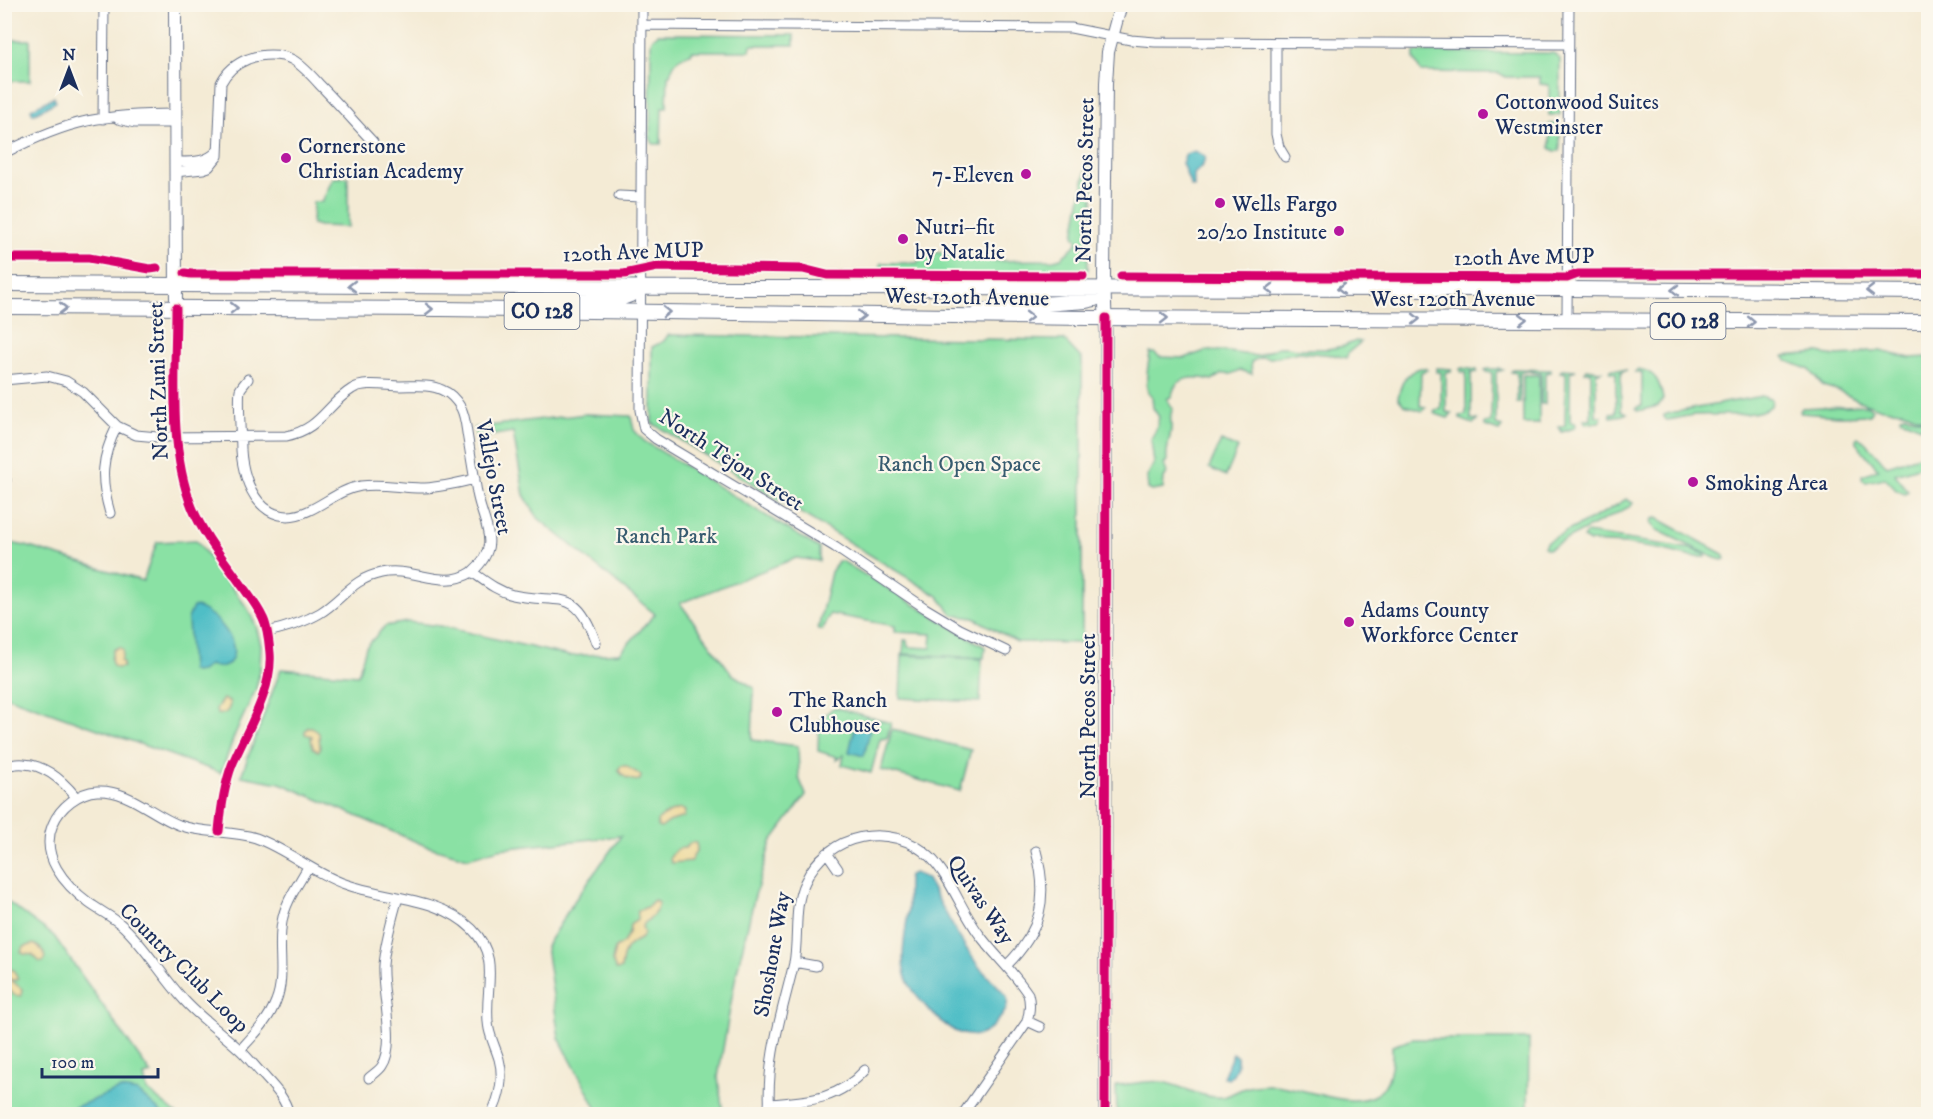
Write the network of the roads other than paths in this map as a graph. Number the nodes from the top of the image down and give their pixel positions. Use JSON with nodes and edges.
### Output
{"nodes":[{"id":1,"x":104,"y":4,"type":"edge"},
{"id":2,"x":175,"y":4,"type":"edge"},
{"id":3,"x":642,"y":4,"type":"edge"},
{"id":4,"x":1121,"y":4,"type":"edge"},
{"id":5,"x":1569,"y":4,"type":"edge"},
{"id":6,"x":642,"y":25,"type":"junction"},
{"id":7,"x":1111,"y":36,"type":"junction"},
{"id":8,"x":1276,"y":43,"type":"junction"},
{"id":9,"x":1568,"y":44,"type":"junction"},
{"id":10,"x":108,"y":119,"type":"junction"},
{"id":11,"x":174,"y":119,"type":"junction"},
{"id":12,"x":373,"y":142,"type":"dead end"},
{"id":13,"x":5,"y":150,"type":"edge"},
{"id":14,"x":1284,"y":158,"type":"dead end"},
{"id":15,"x":175,"y":167,"type":"junction"},
{"id":16,"x":619,"y":196,"type":"dead end"},
{"id":17,"x":641,"y":197,"type":"junction"},
{"id":18,"x":4,"y":284,"type":"edge"},
{"id":19,"x":175,"y":284,"type":"junction"},
{"id":20,"x":641,"y":287,"type":"junction"},
{"id":21,"x":1568,"y":289,"type":"junction"},
{"id":22,"x":1104,"y":290,"type":"junction"},
{"id":23,"x":1929,"y":292,"type":"edge"},
{"id":24,"x":4,"y":307,"type":"edge"},
{"id":25,"x":176,"y":308,"type":"junction"},
{"id":26,"x":467,"y":310,"type":"junction"},
{"id":27,"x":641,"y":312,"type":"junction"},
{"id":28,"x":957,"y":317,"type":"junction"},
{"id":29,"x":1106,"y":318,"type":"junction"},
{"id":30,"x":1567,"y":319,"type":"junction"},
{"id":31,"x":1924,"y":322,"type":"edge"},
{"id":32,"x":248,"y":379,"type":"dead end"},
{"id":33,"x":4,"y":380,"type":"edge"},
{"id":34,"x":117,"y":426,"type":"junction"},
{"id":35,"x":176,"y":437,"type":"junction"},
{"id":36,"x":241,"y":437,"type":"junction"},
{"id":37,"x":475,"y":480,"type":"junction"},
{"id":38,"x":110,"y":513,"type":"dead end"},
{"id":39,"x":472,"y":573,"type":"junction"},
{"id":40,"x":267,"y":632,"type":"junction"},
{"id":41,"x":596,"y":643,"type":"dead end"},
{"id":42,"x":1006,"y":651,"type":"dead end"},
{"id":43,"x":4,"y":766,"type":"edge"},
{"id":44,"x":76,"y":797,"type":"junction"},
{"id":45,"x":219,"y":831,"type":"junction"},
{"id":46,"x":867,"y":836,"type":"joint"},
{"id":47,"x":1036,"y":851,"type":"dead end"},
{"id":48,"x":827,"y":853,"type":"junction"},
{"id":49,"x":308,"y":867,"type":"junction"},
{"id":50,"x":838,"y":869,"type":"dead end"},
{"id":51,"x":398,"y":897,"type":"junction"},
{"id":52,"x":794,"y":962,"type":"junction"},
{"id":53,"x":816,"y":966,"type":"dead end"},
{"id":54,"x":1006,"y":966,"type":"junction"},
{"id":55,"x":1027,"y":1021,"type":"junction"},
{"id":56,"x":1040,"y":1027,"type":"dead end"},
{"id":57,"x":240,"y":1050,"type":"junction"},
{"id":58,"x":865,"y":1070,"type":"dead end"},
{"id":59,"x":369,"y":1078,"type":"dead end"},
{"id":60,"x":769,"y":1104,"type":"junction"},
{"id":61,"x":290,"y":1114,"type":"edge"},
{"id":62,"x":491,"y":1114,"type":"edge"},
{"id":63,"x":770,"y":1114,"type":"edge"},
{"id":64,"x":964,"y":1114,"type":"edge"},
{"id":65,"x":1105,"y":1114,"type":"edge"}],
"edges":[{"from":1,"to":10,"type":"street"},
{"from":2,"to":11,"type":"street","name":"North Zuni Street"},
{"from":3,"to":6,"type":"street","name":"North Tejon Street"},
{"from":4,"to":7,"type":"street","name":"North Pecos Street"},
{"from":5,"to":9,"type":"street"},
{"from":6,"to":7,"type":"street"},
{"from":6,"to":17,"type":"street","name":"North Tejon Street"},
{"from":7,"to":8,"type":"street"},
{"from":7,"to":22,"type":"street","name":"North Pecos Street"},
{"from":8,"to":9,"type":"street"},
{"from":8,"to":14,"type":"street"},
{"from":9,"to":21,"type":"street"},
{"from":10,"to":11,"type":"street"},
{"from":10,"to":13,"type":"street"},
{"from":11,"to":15,"type":"street","name":"North Zuni Street"},
{"from":12,"to":15,"type":"street"},
{"from":15,"to":19,"type":"street","name":"North Zuni Street"},
{"from":16,"to":17,"type":"street"},
{"from":17,"to":20,"type":"street","name":"North Tejon Street"},
{"from":18,"to":19,"type":"main road","name":"West 120th Avenue","number":"CO 128"},
{"from":20,"to":19,"type":"main road","name":"West 120th Avenue","number":"CO 128","one_way":true},
{"from":19,"to":25,"type":"street","name":"North Zuni Street"},
{"from":20,"to":22,"type":"main road","name":"West 120th Avenue","number":"CO 128"},
{"from":20,"to":26,"type":"main road"},
{"from":20,"to":27,"type":"street","name":"North Tejon Street"},
{"from":21,"to":22,"type":"main road","name":"West 120th Avenue","number":"CO 128","one_way":true},
{"from":23,"to":21,"type":"main road","name":"West 120th Avenue","number":"CO 128","one_way":true},
{"from":21,"to":30,"type":"street"},
{"from":22,"to":28,"type":"main road"},
{"from":22,"to":29,"type":"street","name":"North Pecos Street"},
{"from":24,"to":25,"type":"main road","name":"West 120th Avenue","number":"CO 128","one_way":true},
{"from":25,"to":26,"type":"main road","name":"West 120th Avenue","number":"CO 128","one_way":true},
{"from":25,"to":35,"type":"street","name":"North Zuni Street"},
{"from":26,"to":27,"type":"main road","name":"West 120th Avenue","number":"CO 128"},
{"from":27,"to":28,"type":"main road","name":"West 120th Avenue","number":"CO 128","one_way":true},
{"from":27,"to":42,"type":"street","name":"North Tejon Street"},
{"from":28,"to":29,"type":"main road","name":"West 120th Avenue","number":"CO 128","one_way":true},
{"from":29,"to":30,"type":"main road","name":"West 120th Avenue","number":"CO 128","one_way":true},
{"from":29,"to":65,"type":"street","name":"North Pecos Street"},
{"from":30,"to":31,"type":"main road","name":"West 120th Avenue","number":"CO 128","one_way":true},
{"from":32,"to":36,"type":"street"},
{"from":33,"to":34,"type":"street"},
{"from":34,"to":35,"type":"street"},
{"from":34,"to":38,"type":"street"},
{"from":35,"to":36,"type":"street"},
{"from":35,"to":40,"type":"street","name":"North Zuni Street"},
{"from":36,"to":37,"type":"street"},
{"from":36,"to":37,"type":"street","name":"Vallejo Street"},
{"from":37,"to":39,"type":"street","name":"Vallejo Street"},
{"from":39,"to":40,"type":"street"},
{"from":39,"to":41,"type":"street"},
{"from":40,"to":45,"type":"street","name":"North Zuni Street"},
{"from":43,"to":44,"type":"street"},
{"from":44,"to":45,"type":"street"},
{"from":44,"to":57,"type":"street","name":"Country Club Loop"},
{"from":45,"to":49,"type":"street"},
{"from":46,"to":48,"type":"street","name":"Shoshone Way"},
{"from":46,"to":54,"type":"street","name":"Quivas Way"},
{"from":47,"to":54,"type":"street"},
{"from":48,"to":50,"type":"street"},
{"from":48,"to":52,"type":"street","name":"Shoshone Way"},
{"from":49,"to":51,"type":"street"},
{"from":49,"to":57,"type":"street"},
{"from":51,"to":59,"type":"street"},
{"from":51,"to":62,"type":"street"},
{"from":52,"to":53,"type":"street"},
{"from":52,"to":60,"type":"street","name":"Shoshone Way"},
{"from":54,"to":55,"type":"street","name":"Quivas Way"},
{"from":55,"to":56,"type":"street"},
{"from":55,"to":64,"type":"street"},
{"from":57,"to":61,"type":"street","name":"Country Club Loop"},
{"from":58,"to":60,"type":"street"},
{"from":60,"to":63,"type":"street","name":"Shoshone Way"}]}
